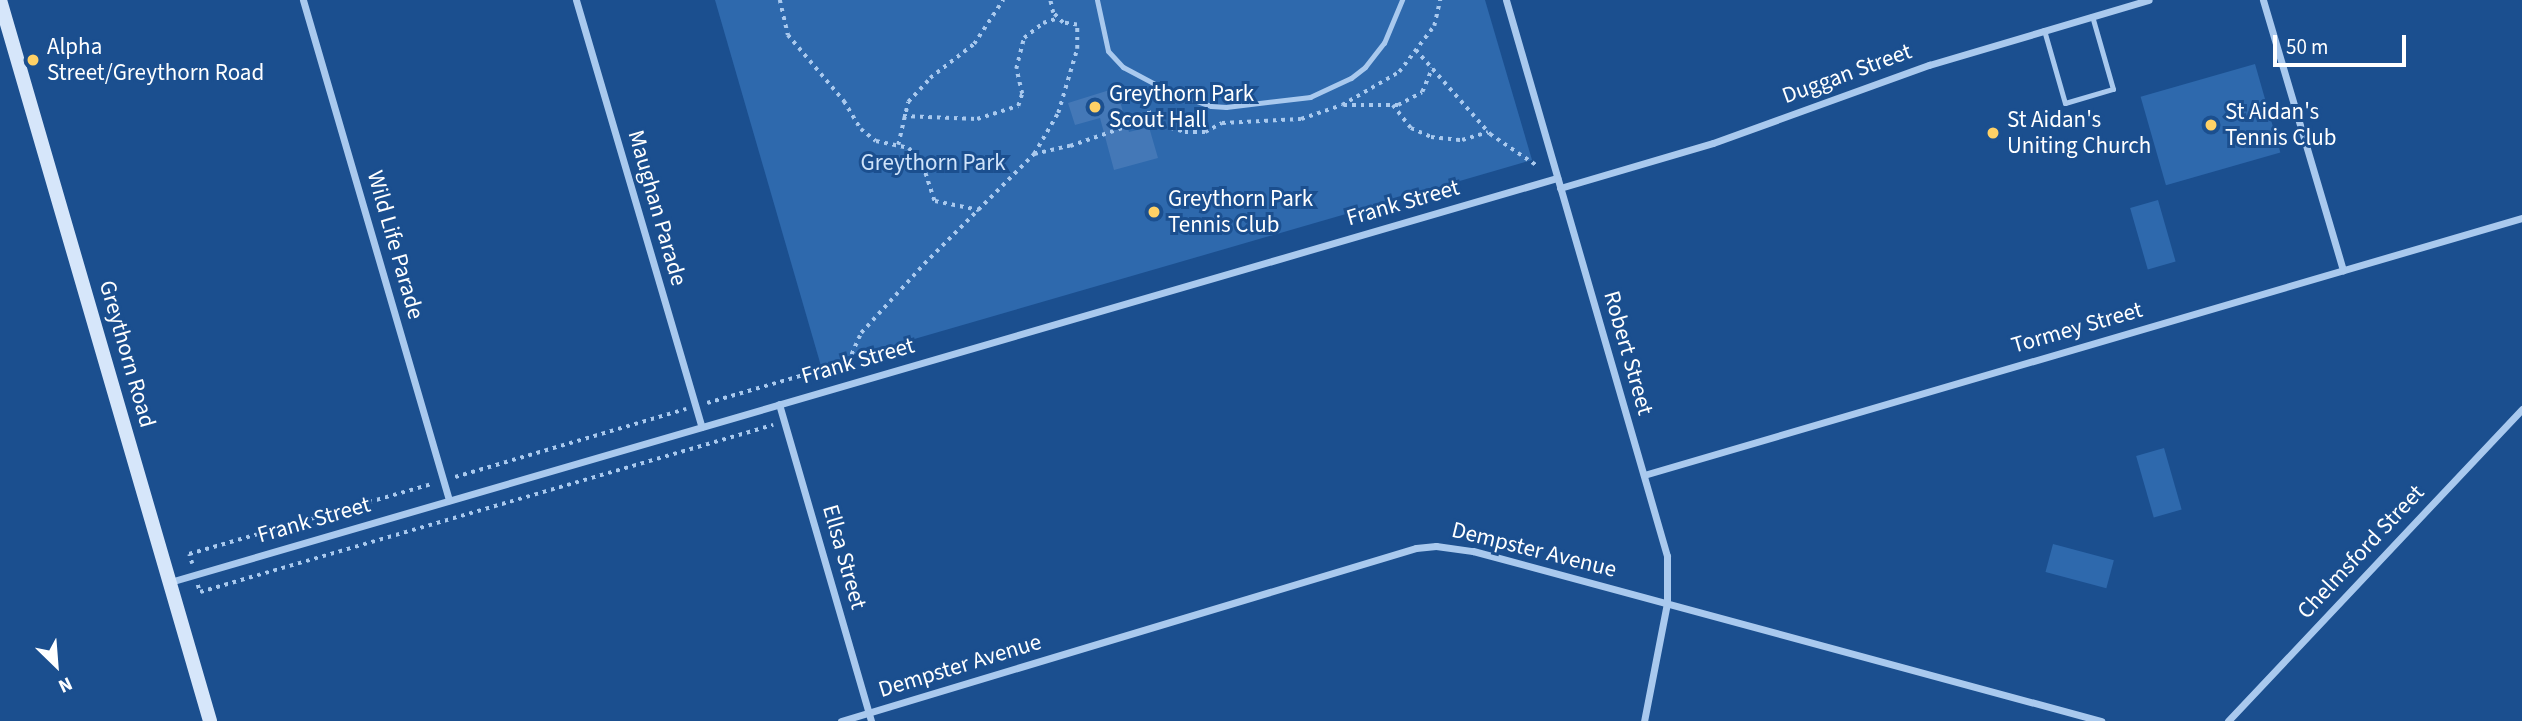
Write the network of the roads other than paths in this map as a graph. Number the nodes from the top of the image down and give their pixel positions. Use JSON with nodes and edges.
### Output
{"nodes":[{"id":1,"x":0,"y":0,"type":"edge"},
{"id":2,"x":303,"y":0,"type":"edge"},
{"id":3,"x":576,"y":0,"type":"edge"},
{"id":4,"x":1097,"y":0,"type":"edge"},
{"id":5,"x":1402,"y":0,"type":"edge"},
{"id":6,"x":1506,"y":0,"type":"edge"},
{"id":7,"x":2149,"y":0,"type":"edge"},
{"id":8,"x":2263,"y":0,"type":"edge"},
{"id":9,"x":2092,"y":16,"type":"junction"},
{"id":10,"x":2044,"y":30,"type":"junction"},
{"id":11,"x":1557,"y":178,"type":"junction"},
{"id":12,"x":1560,"y":188,"type":"junction"},
{"id":13,"x":2522,"y":218,"type":"edge"},
{"id":14,"x":2343,"y":270,"type":"junction"},
{"id":15,"x":779,"y":404,"type":"junction"},
{"id":16,"x":2522,"y":409,"type":"edge"},
{"id":17,"x":702,"y":427,"type":"junction"},
{"id":18,"x":1644,"y":475,"type":"junction"},
{"id":19,"x":449,"y":500,"type":"junction"},
{"id":20,"x":170,"y":582,"type":"junction"},
{"id":21,"x":1667,"y":603,"type":"junction"},
{"id":22,"x":870,"y":717,"type":"edge"},
{"id":23,"x":210,"y":721,"type":"edge"},
{"id":24,"x":841,"y":721,"type":"edge"},
{"id":25,"x":1644,"y":721,"type":"edge"},
{"id":26,"x":2101,"y":721,"type":"edge"},
{"id":27,"x":2228,"y":721,"type":"edge"}],
"edges":[{"from":1,"to":20,"type":"main road","name":"Greythorn Road"},
{"from":2,"to":19,"type":"street","name":"Wild Life Parade"},
{"from":3,"to":17,"type":"street","name":"Maughan Parade"},
{"from":4,"to":5,"type":"lane"},
{"from":6,"to":11,"type":"street","name":"Robert Street"},
{"from":7,"to":9,"type":"street","name":"Duggan Street"},
{"from":8,"to":14,"type":"street"},
{"from":9,"to":10,"type":"street","name":"Duggan Street"},
{"from":9,"to":10,"type":"lane"},
{"from":10,"to":12,"type":"street","name":"Duggan Street"},
{"from":11,"to":12,"type":"street","name":"Robert Street"},
{"from":11,"to":15,"type":"street","name":"Frank Street"},
{"from":12,"to":18,"type":"street","name":"Robert Street"},
{"from":13,"to":14,"type":"street","name":"Tormey Street"},
{"from":14,"to":18,"type":"street","name":"Tormey Street"},
{"from":15,"to":17,"type":"street","name":"Frank Street"},
{"from":15,"to":22,"type":"street","name":"Ellsa Street"},
{"from":16,"to":27,"type":"street","name":"Chelmsford Street"},
{"from":17,"to":19,"type":"street","name":"Frank Street"},
{"from":18,"to":21,"type":"street","name":"Robert Street"},
{"from":19,"to":20,"type":"street","name":"Frank Street"},
{"from":20,"to":23,"type":"main road","name":"Greythorn Road"},
{"from":21,"to":22,"type":"street","name":"Dempster Avenue"},
{"from":21,"to":25,"type":"street","name":"Robert Street"},
{"from":21,"to":26,"type":"street","name":"Dempster Avenue"},
{"from":22,"to":24,"type":"street","name":"Dempster Avenue"}]}
